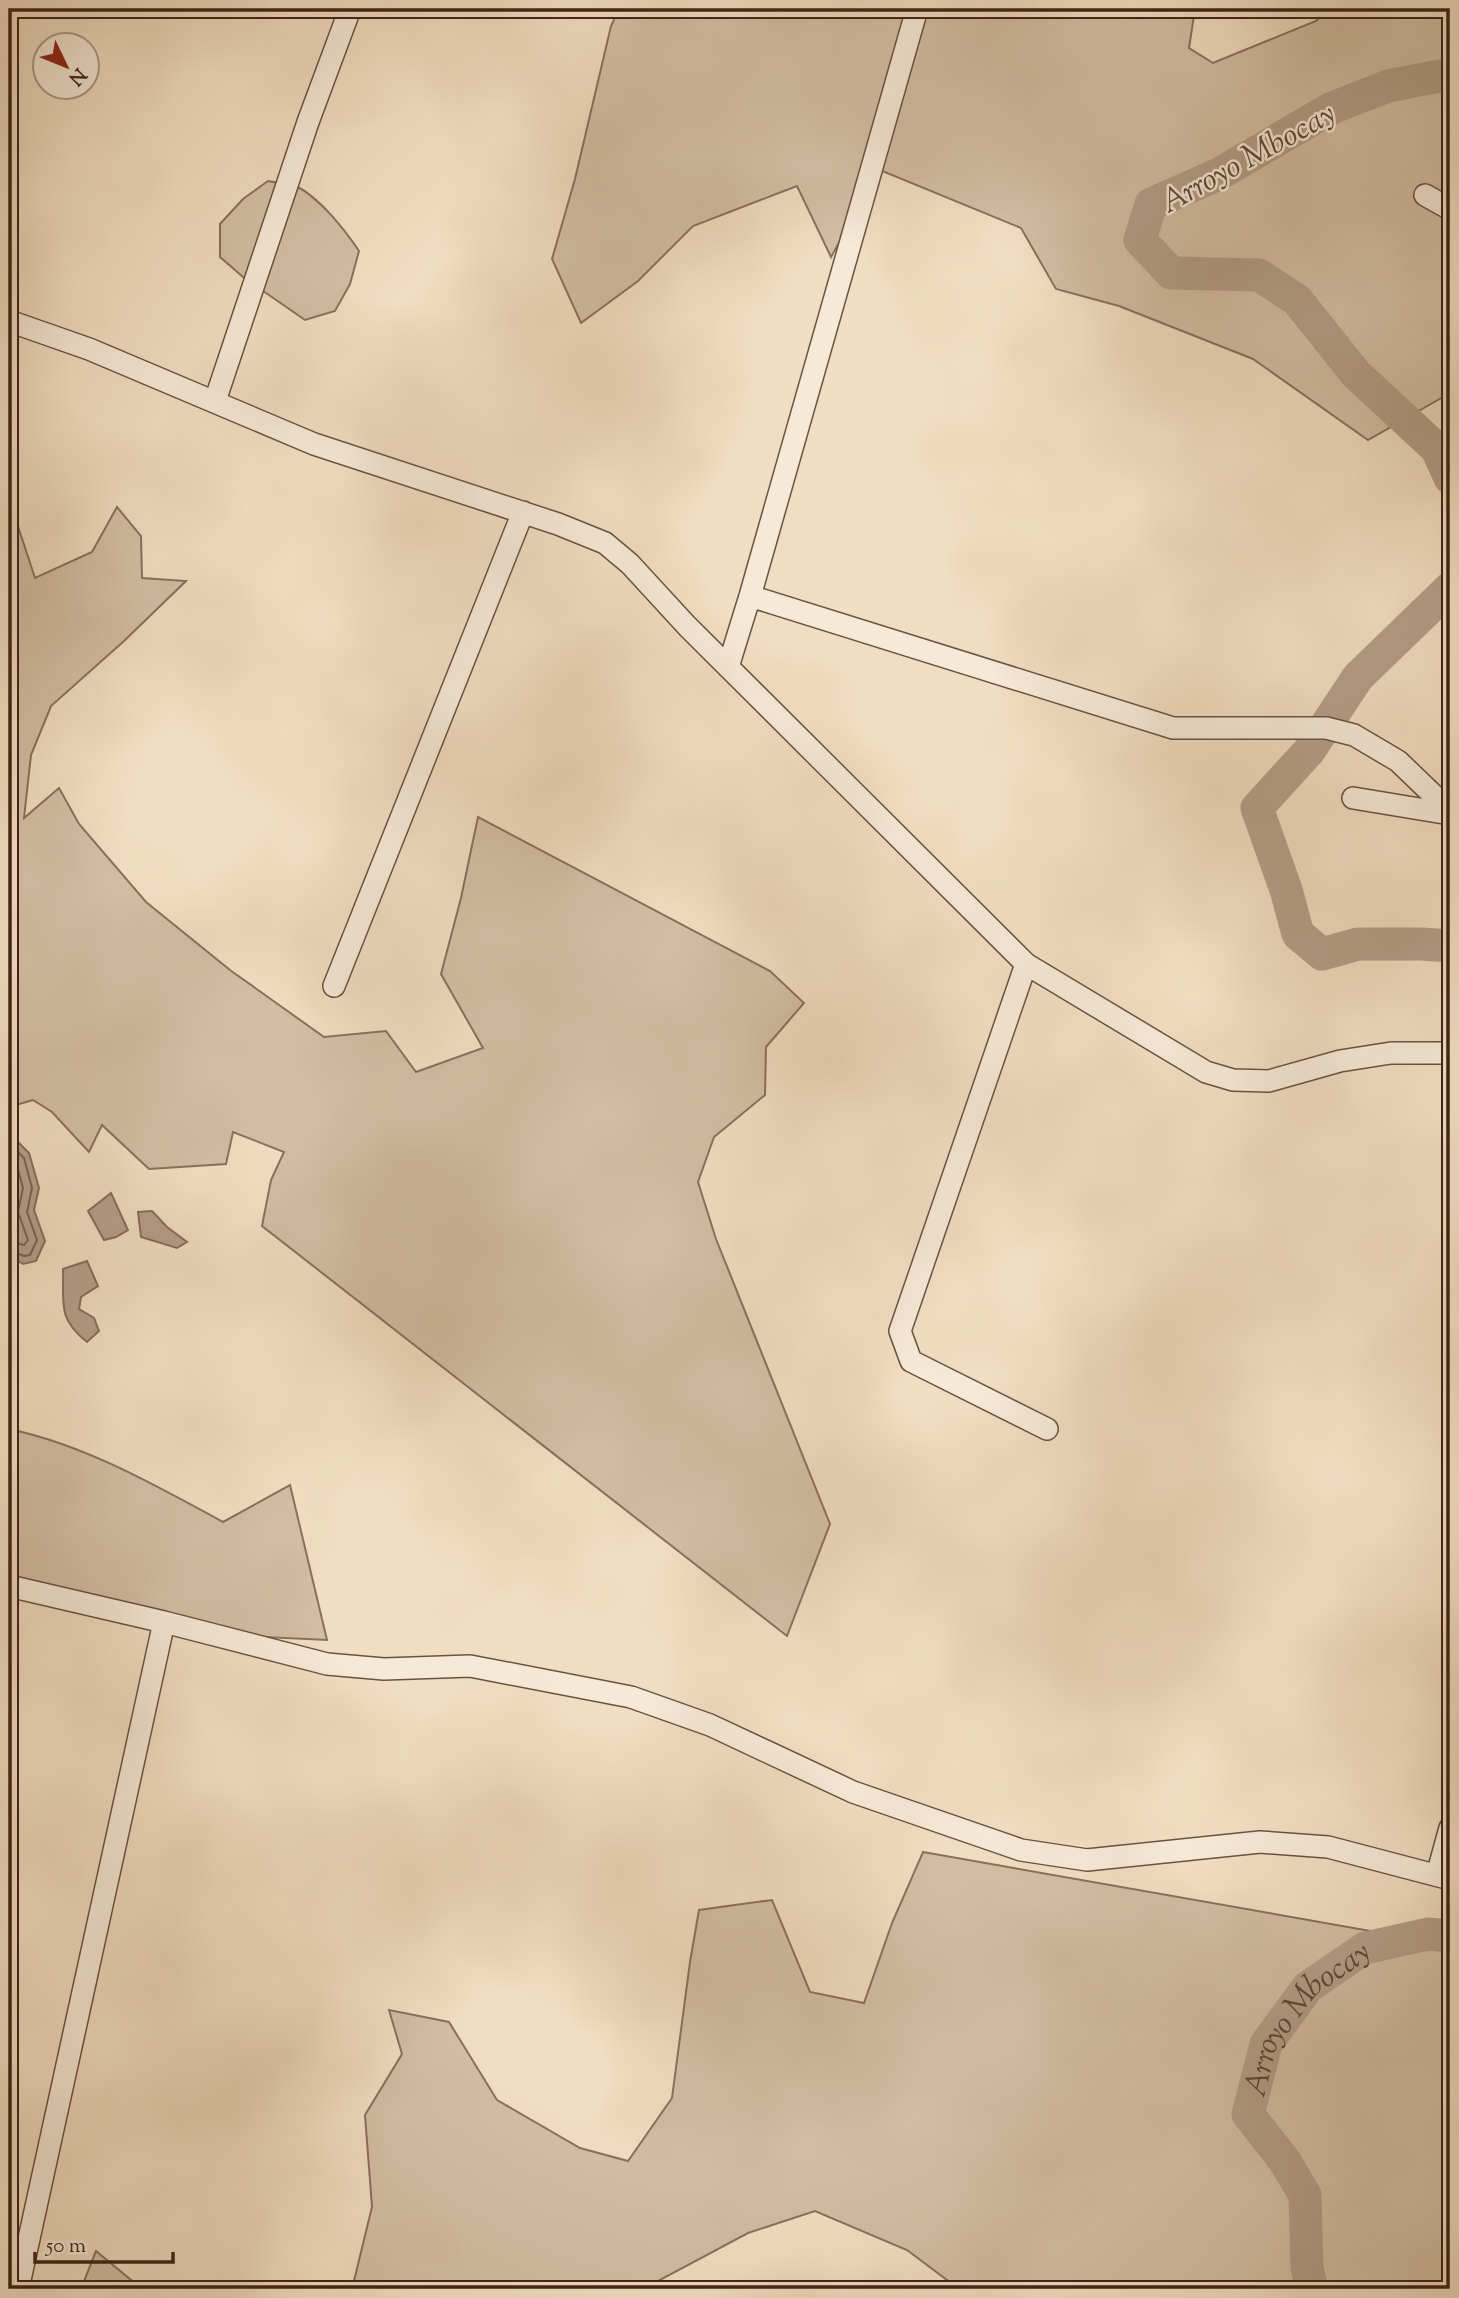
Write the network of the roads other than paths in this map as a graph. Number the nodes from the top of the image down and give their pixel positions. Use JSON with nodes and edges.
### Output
{"nodes":[{"id":1,"x":350,"y":9,"type":"edge"},
{"id":2,"x":917,"y":9,"type":"edge"},
{"id":3,"x":1425,"y":195,"type":"dead end"},
{"id":4,"x":1450,"y":209,"type":"edge"},
{"id":5,"x":9,"y":321,"type":"edge"},
{"id":6,"x":215,"y":401,"type":"junction"},
{"id":7,"x":523,"y":512,"type":"junction"},
{"id":8,"x":750,"y":596,"type":"junction"},
{"id":9,"x":728,"y":667,"type":"junction"},
{"id":10,"x":1353,"y":798,"type":"dead end"},
{"id":11,"x":1450,"y":813,"type":"edge"},
{"id":12,"x":1026,"y":964,"type":"junction"},
{"id":13,"x":334,"y":986,"type":"dead end"},
{"id":14,"x":1450,"y":1052,"type":"edge"},
{"id":15,"x":1047,"y":1429,"type":"dead end"},
{"id":16,"x":9,"y":1586,"type":"edge"},
{"id":17,"x":164,"y":1622,"type":"junction"},
{"id":18,"x":1450,"y":1828,"type":"edge"},
{"id":19,"x":1444,"y":1877,"type":"edge"},
{"id":20,"x":18,"y":2289,"type":"edge"}],
"edges":[{"from":1,"to":6,"type":"street"},
{"from":2,"to":8,"type":"street"},
{"from":3,"to":4,"type":"street"},
{"from":5,"to":6,"type":"street"},
{"from":6,"to":7,"type":"street"},
{"from":7,"to":9,"type":"street"},
{"from":7,"to":13,"type":"street"},
{"from":8,"to":9,"type":"street"},
{"from":8,"to":11,"type":"street"},
{"from":9,"to":12,"type":"street"},
{"from":10,"to":11,"type":"street"},
{"from":12,"to":14,"type":"street"},
{"from":12,"to":15,"type":"street"},
{"from":16,"to":17,"type":"street"},
{"from":17,"to":19,"type":"street"},
{"from":17,"to":20,"type":"street"},
{"from":18,"to":19,"type":"street"}]}
